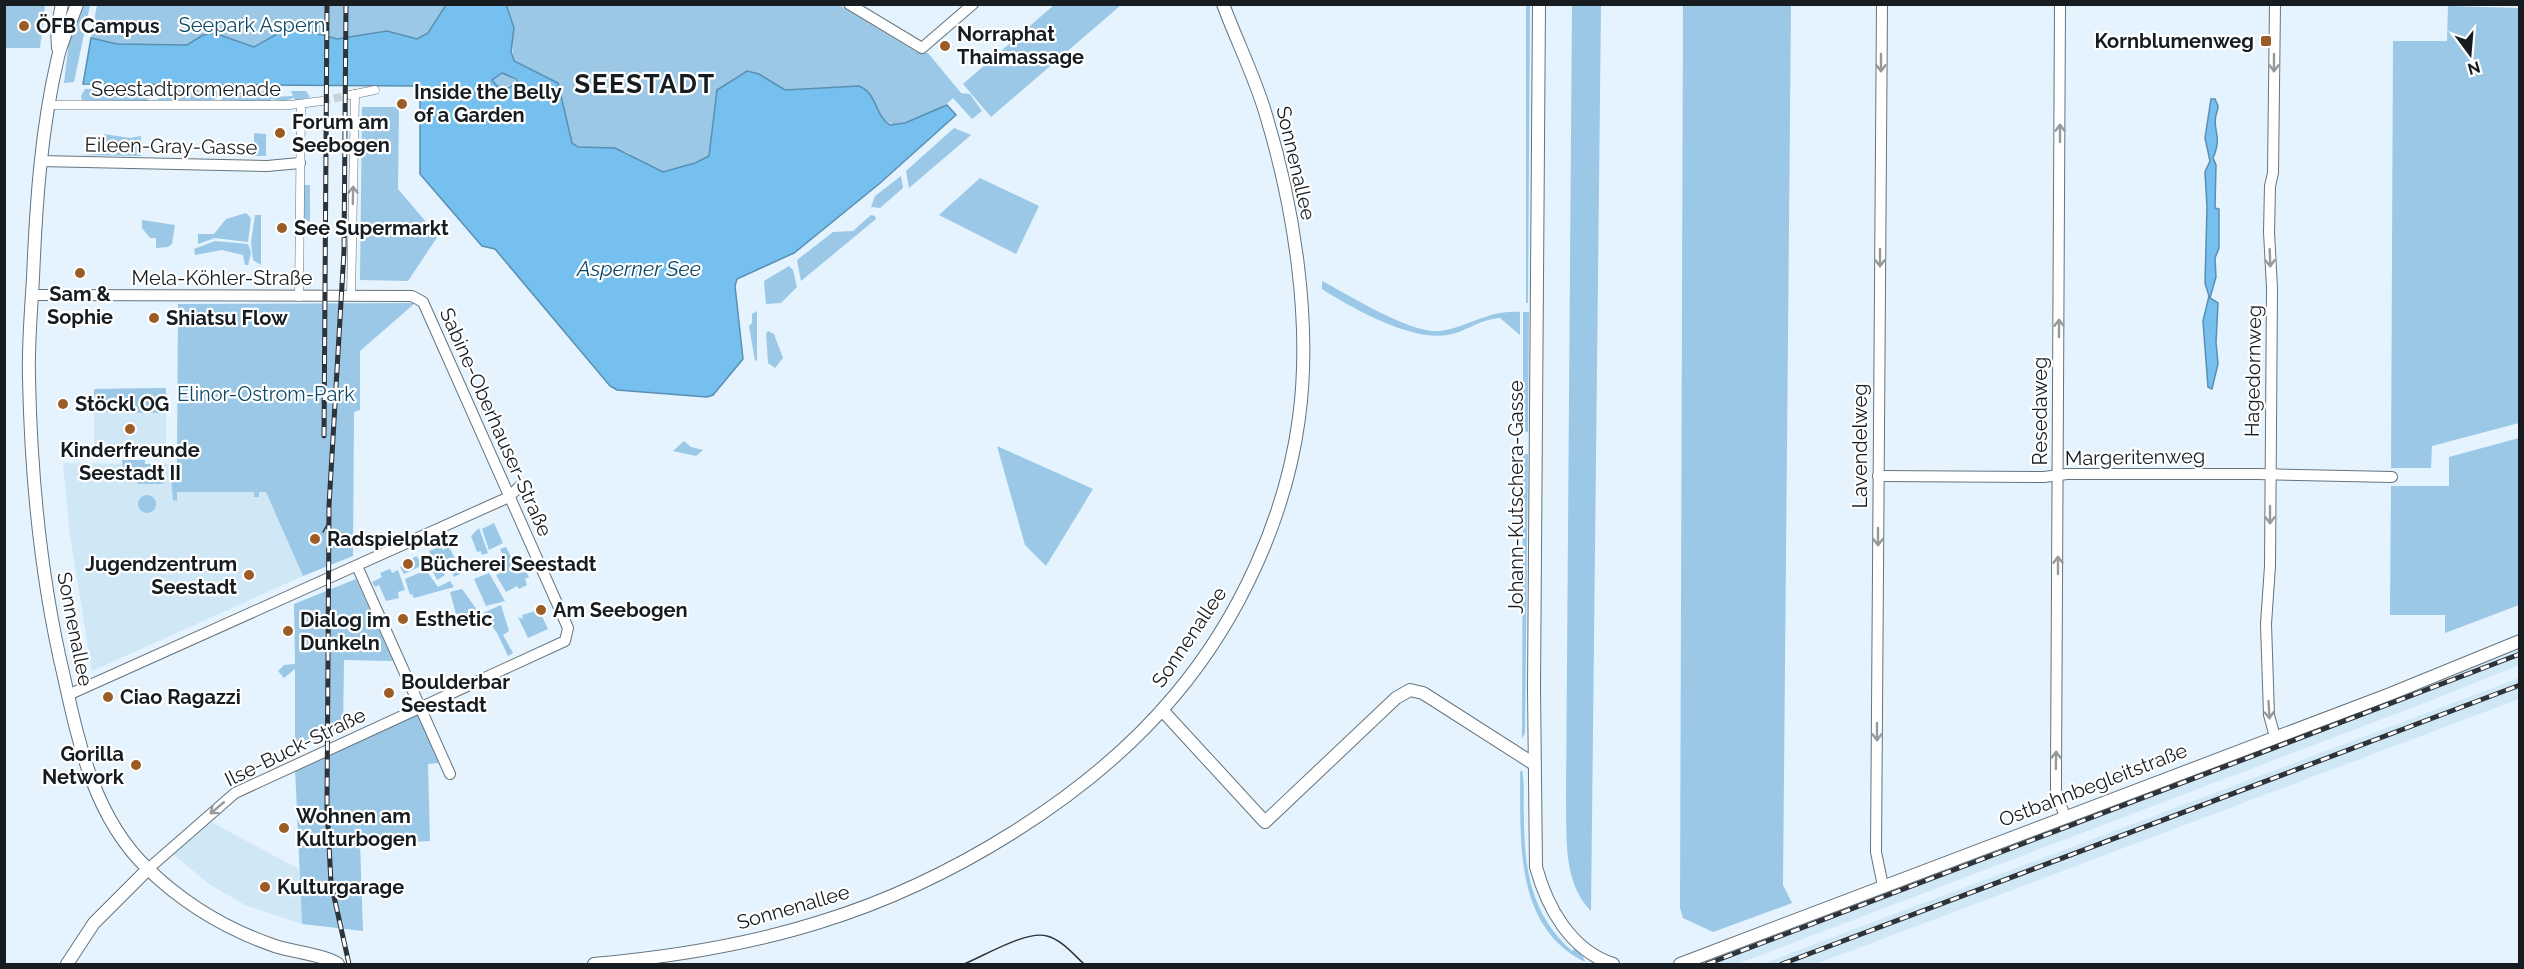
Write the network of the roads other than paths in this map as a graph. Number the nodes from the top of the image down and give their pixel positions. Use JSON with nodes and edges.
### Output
{"nodes":[{"id":1,"x":62,"y":4,"type":"edge"},
{"id":2,"x":77,"y":4,"type":"edge"},
{"id":3,"x":849,"y":4,"type":"edge"},
{"id":4,"x":973,"y":4,"type":"edge"},
{"id":5,"x":1223,"y":4,"type":"edge"},
{"id":6,"x":1539,"y":4,"type":"edge"},
{"id":7,"x":1882,"y":4,"type":"edge"},
{"id":8,"x":2061,"y":4,"type":"edge"},
{"id":9,"x":2275,"y":4,"type":"edge"},
{"id":10,"x":58,"y":54,"type":"junction"},
{"id":11,"x":375,"y":90,"type":"dead end"},
{"id":12,"x":322,"y":101,"type":"tunnel mouth"},
{"id":13,"x":301,"y":104,"type":"junction"},
{"id":14,"x":49,"y":105,"type":"junction"},
{"id":15,"x":40,"y":161,"type":"junction"},
{"id":16,"x":300,"y":163,"type":"junction"},
{"id":17,"x":32,"y":295,"type":"junction"},
{"id":18,"x":351,"y":296,"type":"junction"},
{"id":19,"x":299,"y":297,"type":"junction"},
{"id":20,"x":412,"y":297,"type":"joint"},
{"id":21,"x":2058,"y":475,"type":"junction"},
{"id":22,"x":1878,"y":476,"type":"junction"},
{"id":23,"x":2270,"y":476,"type":"junction"},
{"id":24,"x":2392,"y":477,"type":"dead end"},
{"id":25,"x":520,"y":486,"type":"dead end"},
{"id":26,"x":509,"y":497,"type":"junction"},
{"id":27,"x":357,"y":566,"type":"junction"},
{"id":28,"x":568,"y":634,"type":"joint"},
{"id":29,"x":2520,"y":641,"type":"edge"},
{"id":30,"x":68,"y":695,"type":"junction"},
{"id":31,"x":421,"y":708,"type":"junction"},
{"id":32,"x":1162,"y":710,"type":"junction"},
{"id":33,"x":2275,"y":737,"type":"junction"},
{"id":34,"x":1534,"y":764,"type":"junction"},
{"id":35,"x":450,"y":774,"type":"dead end"},
{"id":36,"x":2065,"y":817,"type":"junction"},
{"id":37,"x":148,"y":869,"type":"junction"},
{"id":38,"x":1883,"y":886,"type":"junction"},
{"id":39,"x":332,"y":962,"type":"edge"},
{"id":40,"x":67,"y":964,"type":"edge"},
{"id":41,"x":594,"y":964,"type":"edge"},
{"id":42,"x":1610,"y":964,"type":"edge"},
{"id":43,"x":1680,"y":964,"type":"edge"}],
"edges":[{"from":1,"to":10,"type":"street","name":"Sonnenallee"},
{"from":2,"to":10,"type":"street","name":"Sonnenallee"},
{"from":3,"to":4,"type":"street"},
{"from":5,"to":32,"type":"street","name":"Sonnenallee"},
{"from":6,"to":34,"type":"street","name":"Johann-Kutschera-Gasse"},
{"from":7,"to":22,"type":"street","name":"Lavendelweg","one_way":true},
{"from":21,"to":8,"type":"street","name":"Resedaweg","one_way":true},
{"from":9,"to":23,"type":"street","name":"Hagedornweg","one_way":true},
{"from":10,"to":14,"type":"street","name":"Sonnenallee"},
{"from":18,"to":11,"type":"street","one_way":true},
{"from":12,"to":13,"type":"street","name":"Seestadtpromenade"},
{"from":13,"to":14,"type":"street","name":"Seestadtpromenade"},
{"from":13,"to":16,"type":"street"},
{"from":14,"to":15,"type":"street","name":"Sonnenallee"},
{"from":15,"to":16,"type":"street","name":"Eileen-Gray-Gasse"},
{"from":15,"to":17,"type":"street","name":"Sonnenallee"},
{"from":16,"to":19,"type":"street"},
{"from":17,"to":19,"type":"street","name":"Mela-Köhler-Straße"},
{"from":17,"to":30,"type":"street","name":"Sonnenallee"},
{"from":18,"to":19,"type":"street","name":"Mela-Köhler-Straße"},
{"from":18,"to":20,"type":"street","name":"Mela-Köhler-Straße"},
{"from":20,"to":26,"type":"street","name":"Sabine-Oberhauser-Straße"},
{"from":21,"to":22,"type":"street","name":"Margeritenweg"},
{"from":21,"to":23,"type":"street","name":"Margeritenweg"},
{"from":36,"to":21,"type":"street","name":"Resedaweg","one_way":true},
{"from":22,"to":38,"type":"street","name":"Lavendelweg","one_way":true},
{"from":23,"to":24,"type":"street","name":"Margeritenweg"},
{"from":23,"to":33,"type":"street","name":"Hagedornweg","one_way":true},
{"from":25,"to":26,"type":"street"},
{"from":26,"to":27,"type":"street"},
{"from":26,"to":28,"type":"street","name":"Sabine-Oberhauser-Straße"},
{"from":27,"to":30,"type":"street"},
{"from":27,"to":31,"type":"street"},
{"from":28,"to":31,"type":"street","name":"Ilse-Buck-Straße"},
{"from":29,"to":33,"type":"street","name":"Ostbahnbegleitstraße"},
{"from":30,"to":37,"type":"street","name":"Sonnenallee"},
{"from":31,"to":35,"type":"street"},
{"from":31,"to":37,"type":"street","name":"Ilse-Buck-Straße","one_way":true},
{"from":32,"to":34,"type":"street"},
{"from":32,"to":41,"type":"street","name":"Sonnenallee"},
{"from":33,"to":36,"type":"street","name":"Ostbahnbegleitstraße"},
{"from":34,"to":42,"type":"street","name":"Johann-Kutschera-Gasse"},
{"from":36,"to":38,"type":"street","name":"Ostbahnbegleitstraße"},
{"from":37,"to":39,"type":"street","name":"Sonnenallee"},
{"from":37,"to":40,"type":"street"},
{"from":38,"to":43,"type":"street","name":"Ostbahnbegleitstraße"}]}
